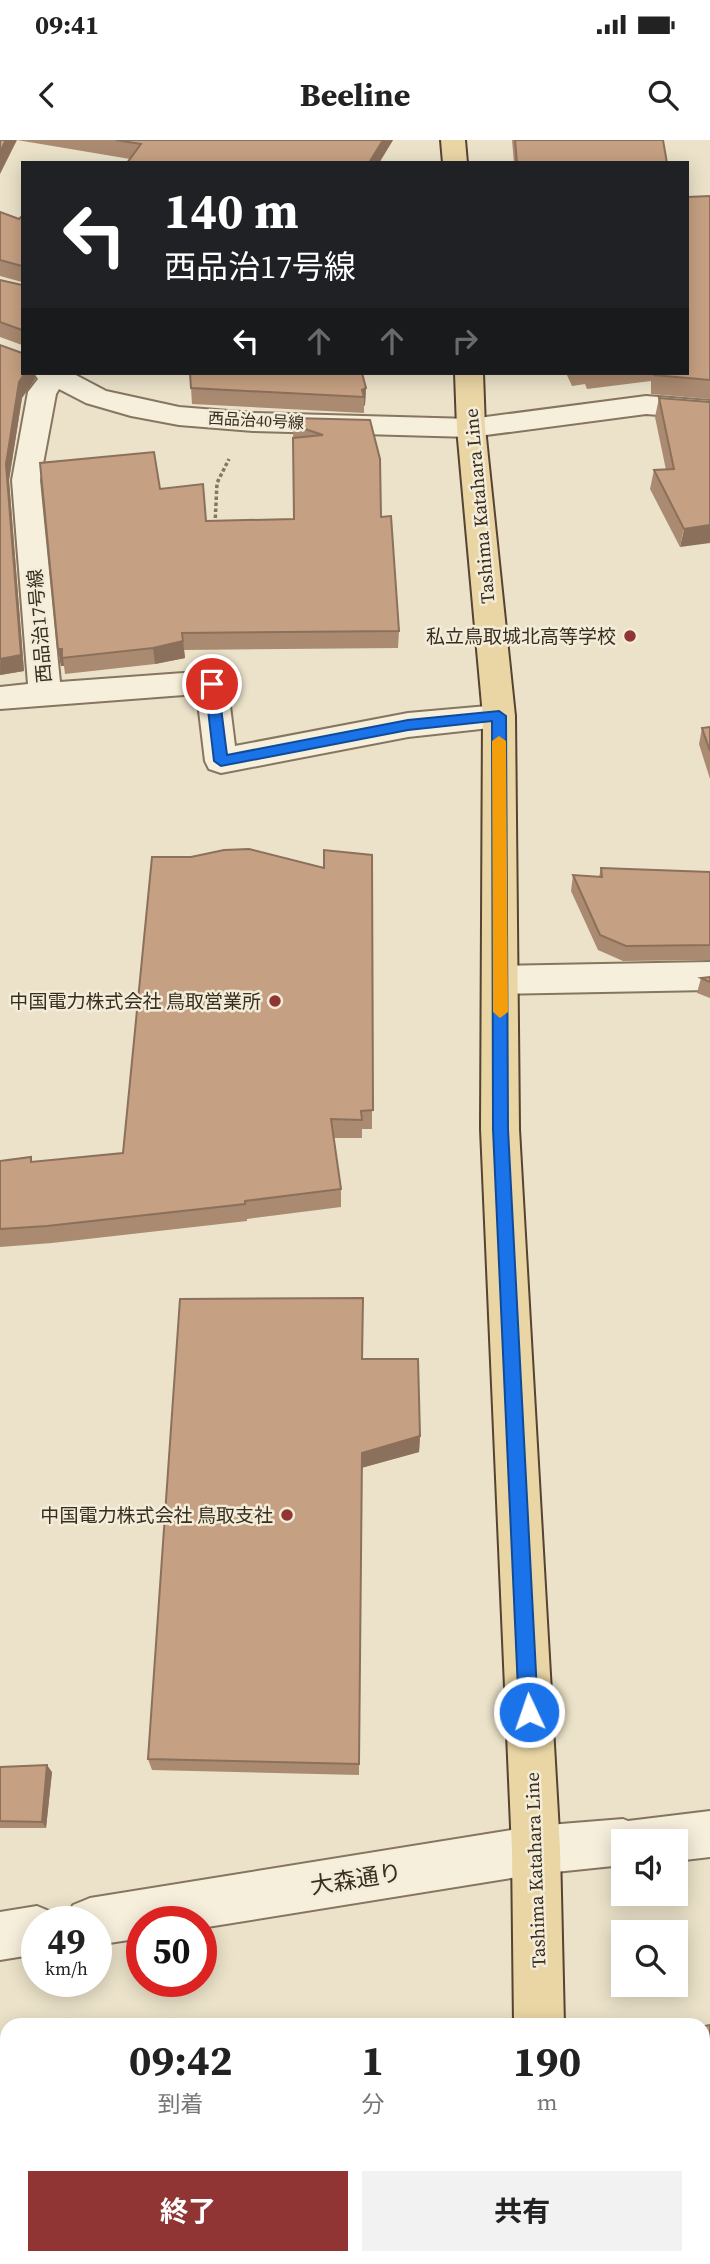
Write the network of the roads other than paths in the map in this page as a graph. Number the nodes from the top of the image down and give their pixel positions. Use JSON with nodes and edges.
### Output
{"nodes":[{"id":1,"x":453,"y":140,"type":"edge"},
{"id":2,"x":455,"y":161,"type":"edge"},
{"id":3,"x":53,"y":375,"type":"edge"},
{"id":4,"x":56,"y":375,"type":"edge"},
{"id":5,"x":469,"y":375,"type":"edge"},
{"id":6,"x":710,"y":410,"type":"edge"},
{"id":7,"x":471,"y":428,"type":"junction"},
{"id":8,"x":13,"y":475,"type":"edge"},
{"id":9,"x":45,"y":694,"type":"junction"},
{"id":10,"x":0,"y":698,"type":"edge"},
{"id":11,"x":499,"y":716,"type":"junction"},
{"id":12,"x":710,"y":976,"type":"edge"},
{"id":13,"x":500,"y":980,"type":"junction"},
{"id":14,"x":710,"y":1834,"type":"edge"},
{"id":15,"x":688,"y":1836,"type":"edge"},
{"id":16,"x":611,"y":1843,"type":"edge"},
{"id":17,"x":536,"y":1850,"type":"junction"},
{"id":18,"x":112,"y":1918,"type":"edge"},
{"id":19,"x":21,"y":1933,"type":"edge"},
{"id":20,"x":0,"y":1936,"type":"edge"},
{"id":21,"x":539,"y":2018,"type":"edge"}],
"edges":[{"from":1,"to":2,"type":"main road"},
{"from":3,"to":8,"type":"street","name":"西品治17号線"},
{"from":4,"to":7,"type":"street","name":"西品治40号線"},
{"from":5,"to":7,"type":"main road","name":"Tashima Katahara Line"},
{"from":6,"to":7,"type":"street","name":"西品治40号線"},
{"from":7,"to":11,"type":"main road","name":"Tashima Katahara Line"},
{"from":8,"to":9,"type":"street","name":"西品治17号線"},
{"from":9,"to":10,"type":"street"},
{"from":9,"to":11,"type":"street","name":"西品治17号線"},
{"from":11,"to":13,"type":"main road","name":"Tashima Katahara Line"},
{"from":12,"to":13,"type":"street"},
{"from":13,"to":17,"type":"main road","name":"Tashima Katahara Line"},
{"from":14,"to":15,"type":"street"},
{"from":16,"to":17,"type":"street","name":"大森通り"},
{"from":17,"to":18,"type":"street","name":"大森通り"},
{"from":17,"to":21,"type":"main road","name":"Tashima Katahara Line"},
{"from":19,"to":20,"type":"street"}]}
